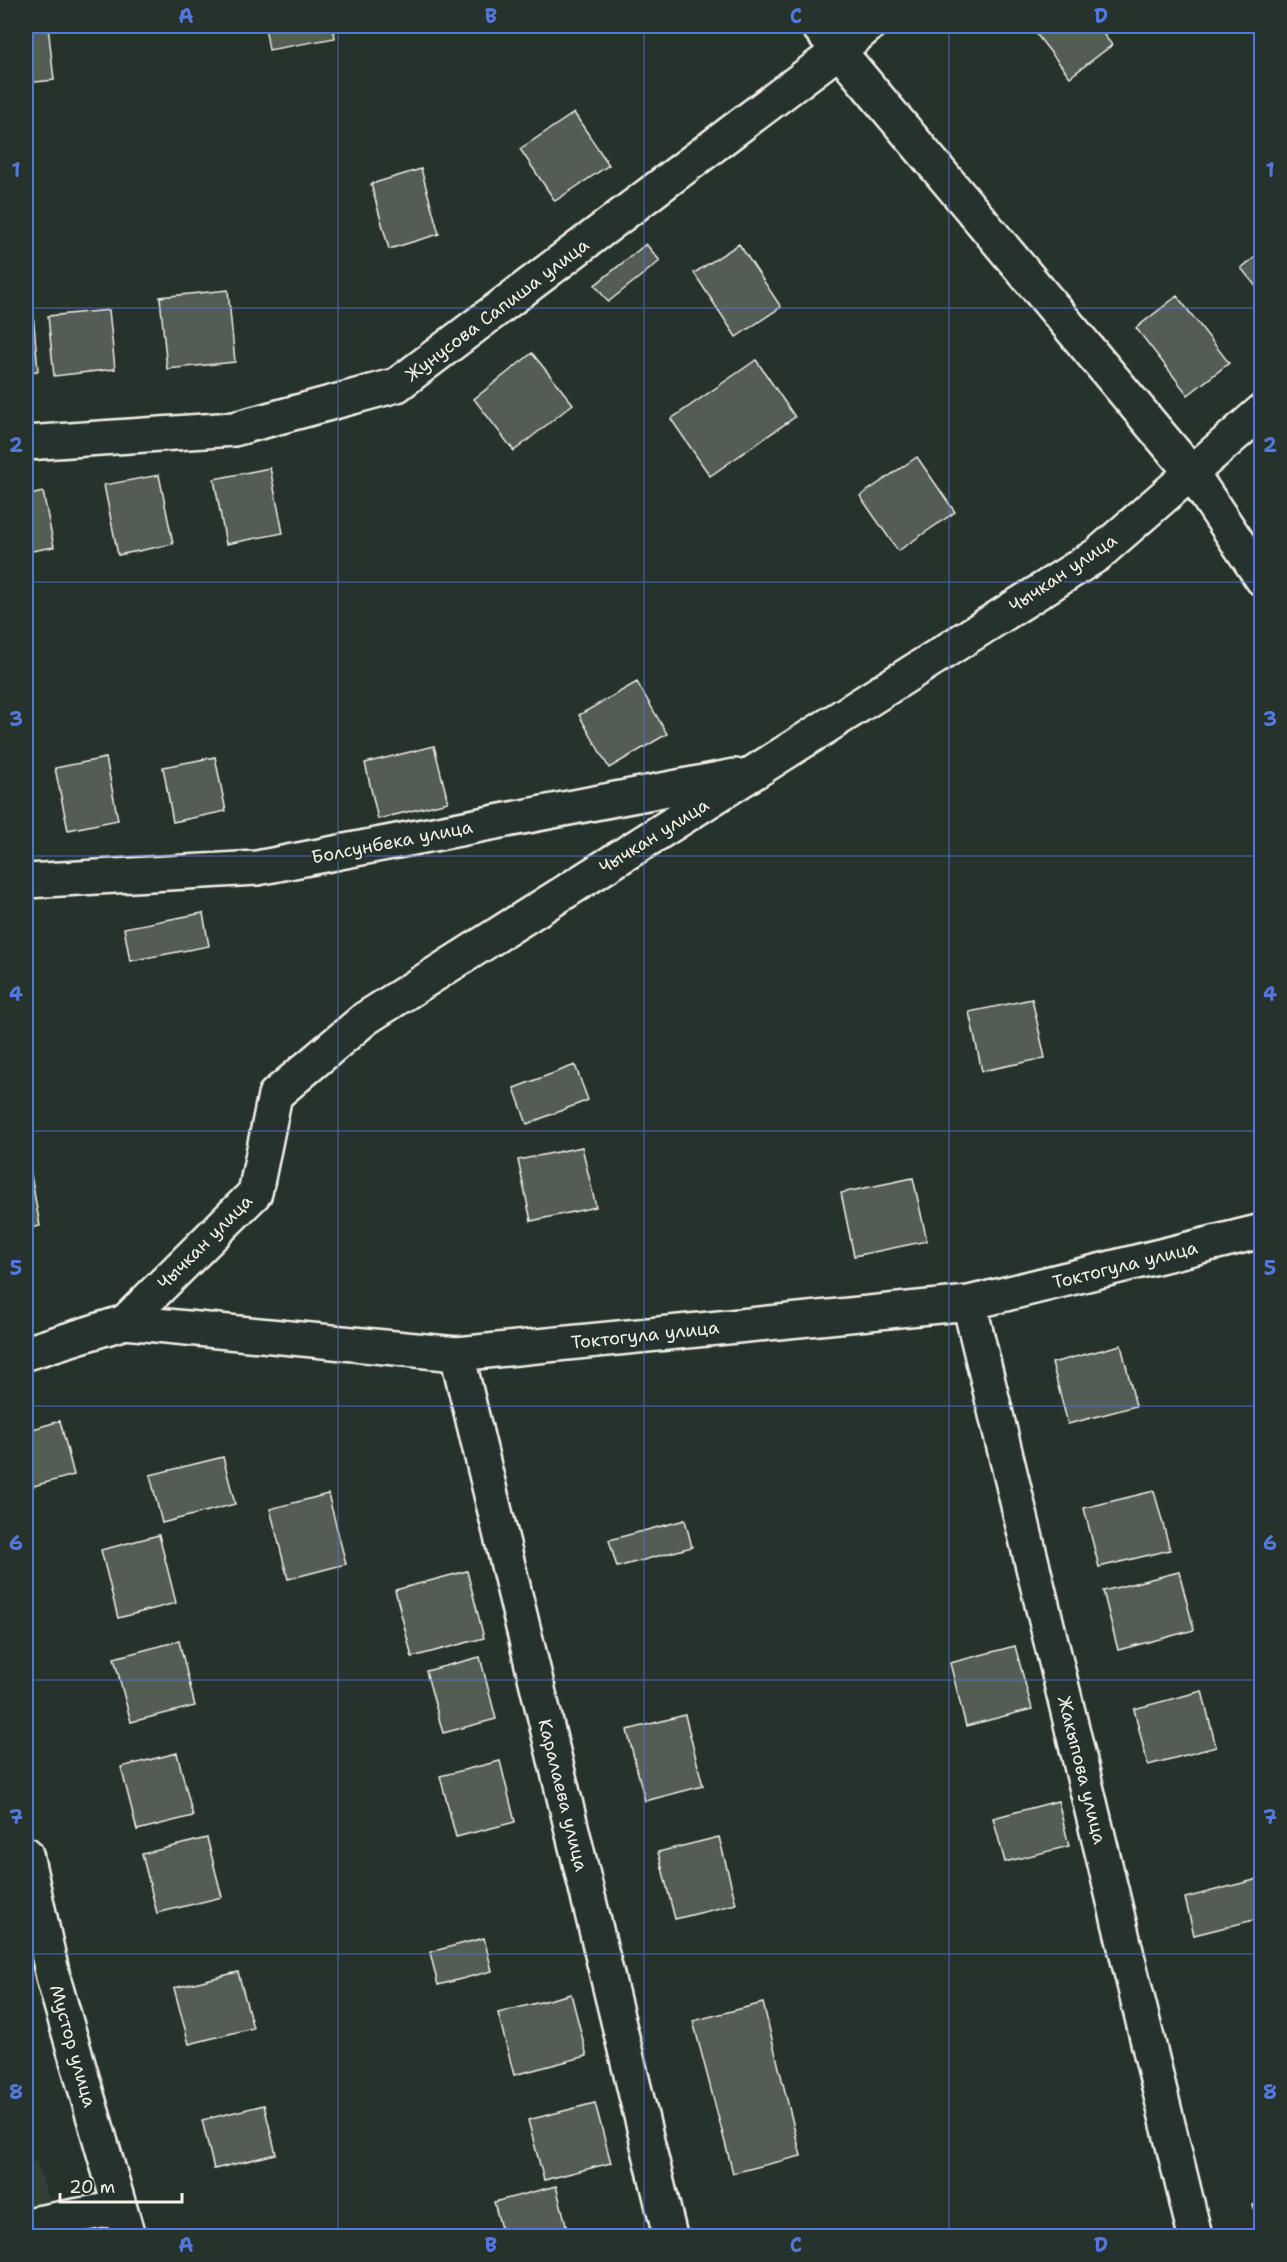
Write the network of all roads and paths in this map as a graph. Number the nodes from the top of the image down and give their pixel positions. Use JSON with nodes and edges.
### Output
{"nodes":[{"id":1,"x":818,"y":26,"type":"edge"},
{"id":2,"x":868,"y":26,"type":"edge"},
{"id":3,"x":840,"y":50,"type":"junction"},
{"id":4,"x":1262,"y":411,"type":"edge"},
{"id":5,"x":26,"y":443,"type":"edge"},
{"id":6,"x":1191,"y":472,"type":"junction"},
{"id":7,"x":1262,"y":579,"type":"edge"},
{"id":8,"x":754,"y":772,"type":"junction"},
{"id":9,"x":26,"y":881,"type":"edge"},
{"id":10,"x":1262,"y":1231,"type":"edge"},
{"id":11,"x":969,"y":1303,"type":"junction"},
{"id":12,"x":125,"y":1322,"type":"junction"},
{"id":13,"x":26,"y":1353,"type":"edge"},
{"id":14,"x":457,"y":1353,"type":"junction"},
{"id":15,"x":26,"y":1854,"type":"edge"},
{"id":16,"x":124,"y":2222,"type":"edge"},
{"id":17,"x":26,"y":2224,"type":"edge"},
{"id":18,"x":670,"y":2236,"type":"edge"},
{"id":19,"x":1195,"y":2236,"type":"edge"}],
"edges":[{"from":1,"to":3,"type":"street"},
{"from":2,"to":3,"type":"street","name":"Жунусова Сапиша улица"},
{"from":3,"to":5,"type":"street","name":"Жунусова Сапиша улица"},
{"from":3,"to":6,"type":"street"},
{"from":4,"to":6,"type":"street","name":"Чычкан улица"},
{"from":6,"to":7,"type":"street"},
{"from":6,"to":8,"type":"street","name":"Чычкан улица"},
{"from":8,"to":9,"type":"street","name":"Болсунбека улица"},
{"from":8,"to":12,"type":"street","name":"Чычкан улица"},
{"from":10,"to":11,"type":"street","name":"Токтогула улица"},
{"from":11,"to":14,"type":"street","name":"Токтогула улица"},
{"from":11,"to":19,"type":"street","name":"Жакыпова улица"},
{"from":12,"to":13,"type":"street","name":"Токтогула улица"},
{"from":12,"to":14,"type":"street","name":"Токтогула улица"},
{"from":14,"to":18,"type":"street","name":"Каралаева улица"},
{"from":15,"to":16,"type":"street","name":"Мустор улица"},
{"from":16,"to":17,"type":"street"}]}
